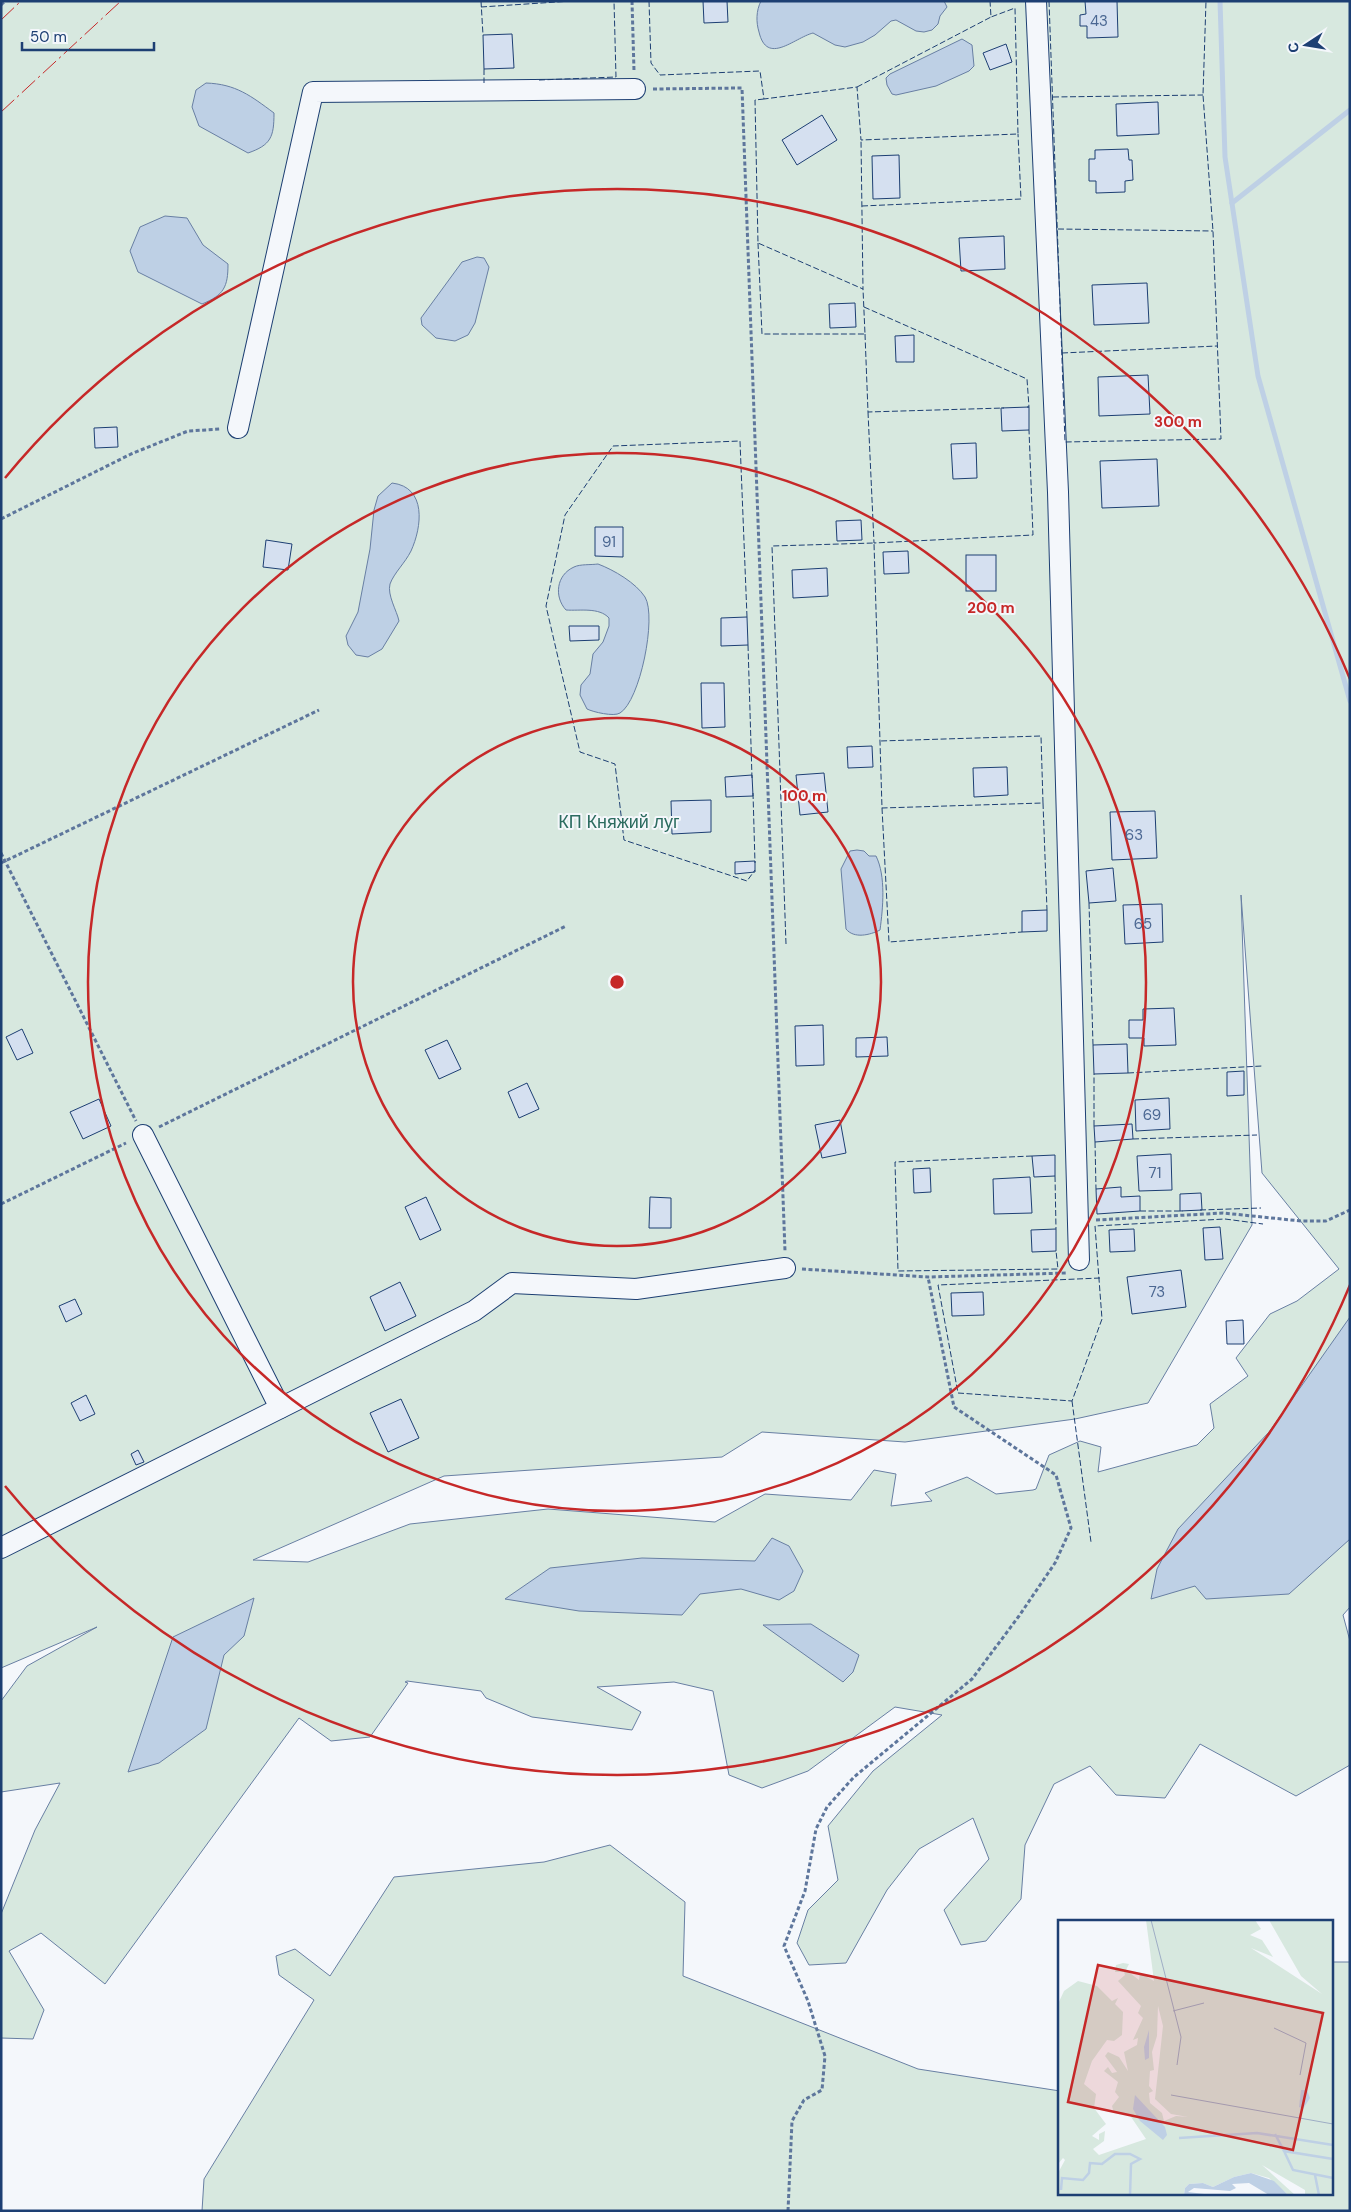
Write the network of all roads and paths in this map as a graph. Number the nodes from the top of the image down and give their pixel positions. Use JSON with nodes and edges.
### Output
{"nodes":[{"id":1,"x":5,"y":1,"type":"edge"},
{"id":2,"x":632,"y":1,"type":"edge"},
{"id":3,"x":1036,"y":1,"type":"edge"},
{"id":4,"x":1,"y":6,"type":"edge"},
{"id":5,"x":635,"y":89,"type":"junction"},
{"id":6,"x":238,"y":428,"type":"joint"},
{"id":7,"x":1,"y":519,"type":"edge"},
{"id":8,"x":320,"y":710,"type":"dead end"},
{"id":9,"x":1,"y":852,"type":"edge"},
{"id":10,"x":6,"y":861,"type":"junction"},
{"id":11,"x":1,"y":863,"type":"edge"},
{"id":12,"x":566,"y":926,"type":"dead end"},
{"id":13,"x":143,"y":1135,"type":"junction"},
{"id":14,"x":1,"y":1204,"type":"edge"},
{"id":15,"x":1350,"y":1210,"type":"edge"},
{"id":16,"x":1078,"y":1221,"type":"junction"},
{"id":17,"x":1079,"y":1260,"type":"joint"},
{"id":18,"x":785,"y":1268,"type":"junction"},
{"id":19,"x":928,"y":1277,"type":"junction"},
{"id":20,"x":280,"y":1408,"type":"junction"},
{"id":21,"x":1,"y":1548,"type":"edge"},
{"id":22,"x":788,"y":2211,"type":"edge"}],
"edges":[{"from":1,"to":4,"type":"path"},
{"from":2,"to":5,"type":"path"},
{"from":3,"to":16,"type":"street"},
{"from":5,"to":6,"type":"street"},
{"from":5,"to":18,"type":"path"},
{"from":6,"to":7,"type":"path"},
{"from":8,"to":10,"type":"path"},
{"from":9,"to":10,"type":"path"},
{"from":10,"to":11,"type":"path"},
{"from":10,"to":13,"type":"path"},
{"from":12,"to":13,"type":"path"},
{"from":13,"to":14,"type":"path"},
{"from":13,"to":20,"type":"street"},
{"from":15,"to":16,"type":"path"},
{"from":16,"to":17,"type":"street"},
{"from":17,"to":19,"type":"path"},
{"from":18,"to":19,"type":"path"},
{"from":18,"to":20,"type":"street"},
{"from":19,"to":22,"type":"path"},
{"from":20,"to":21,"type":"street"}]}
